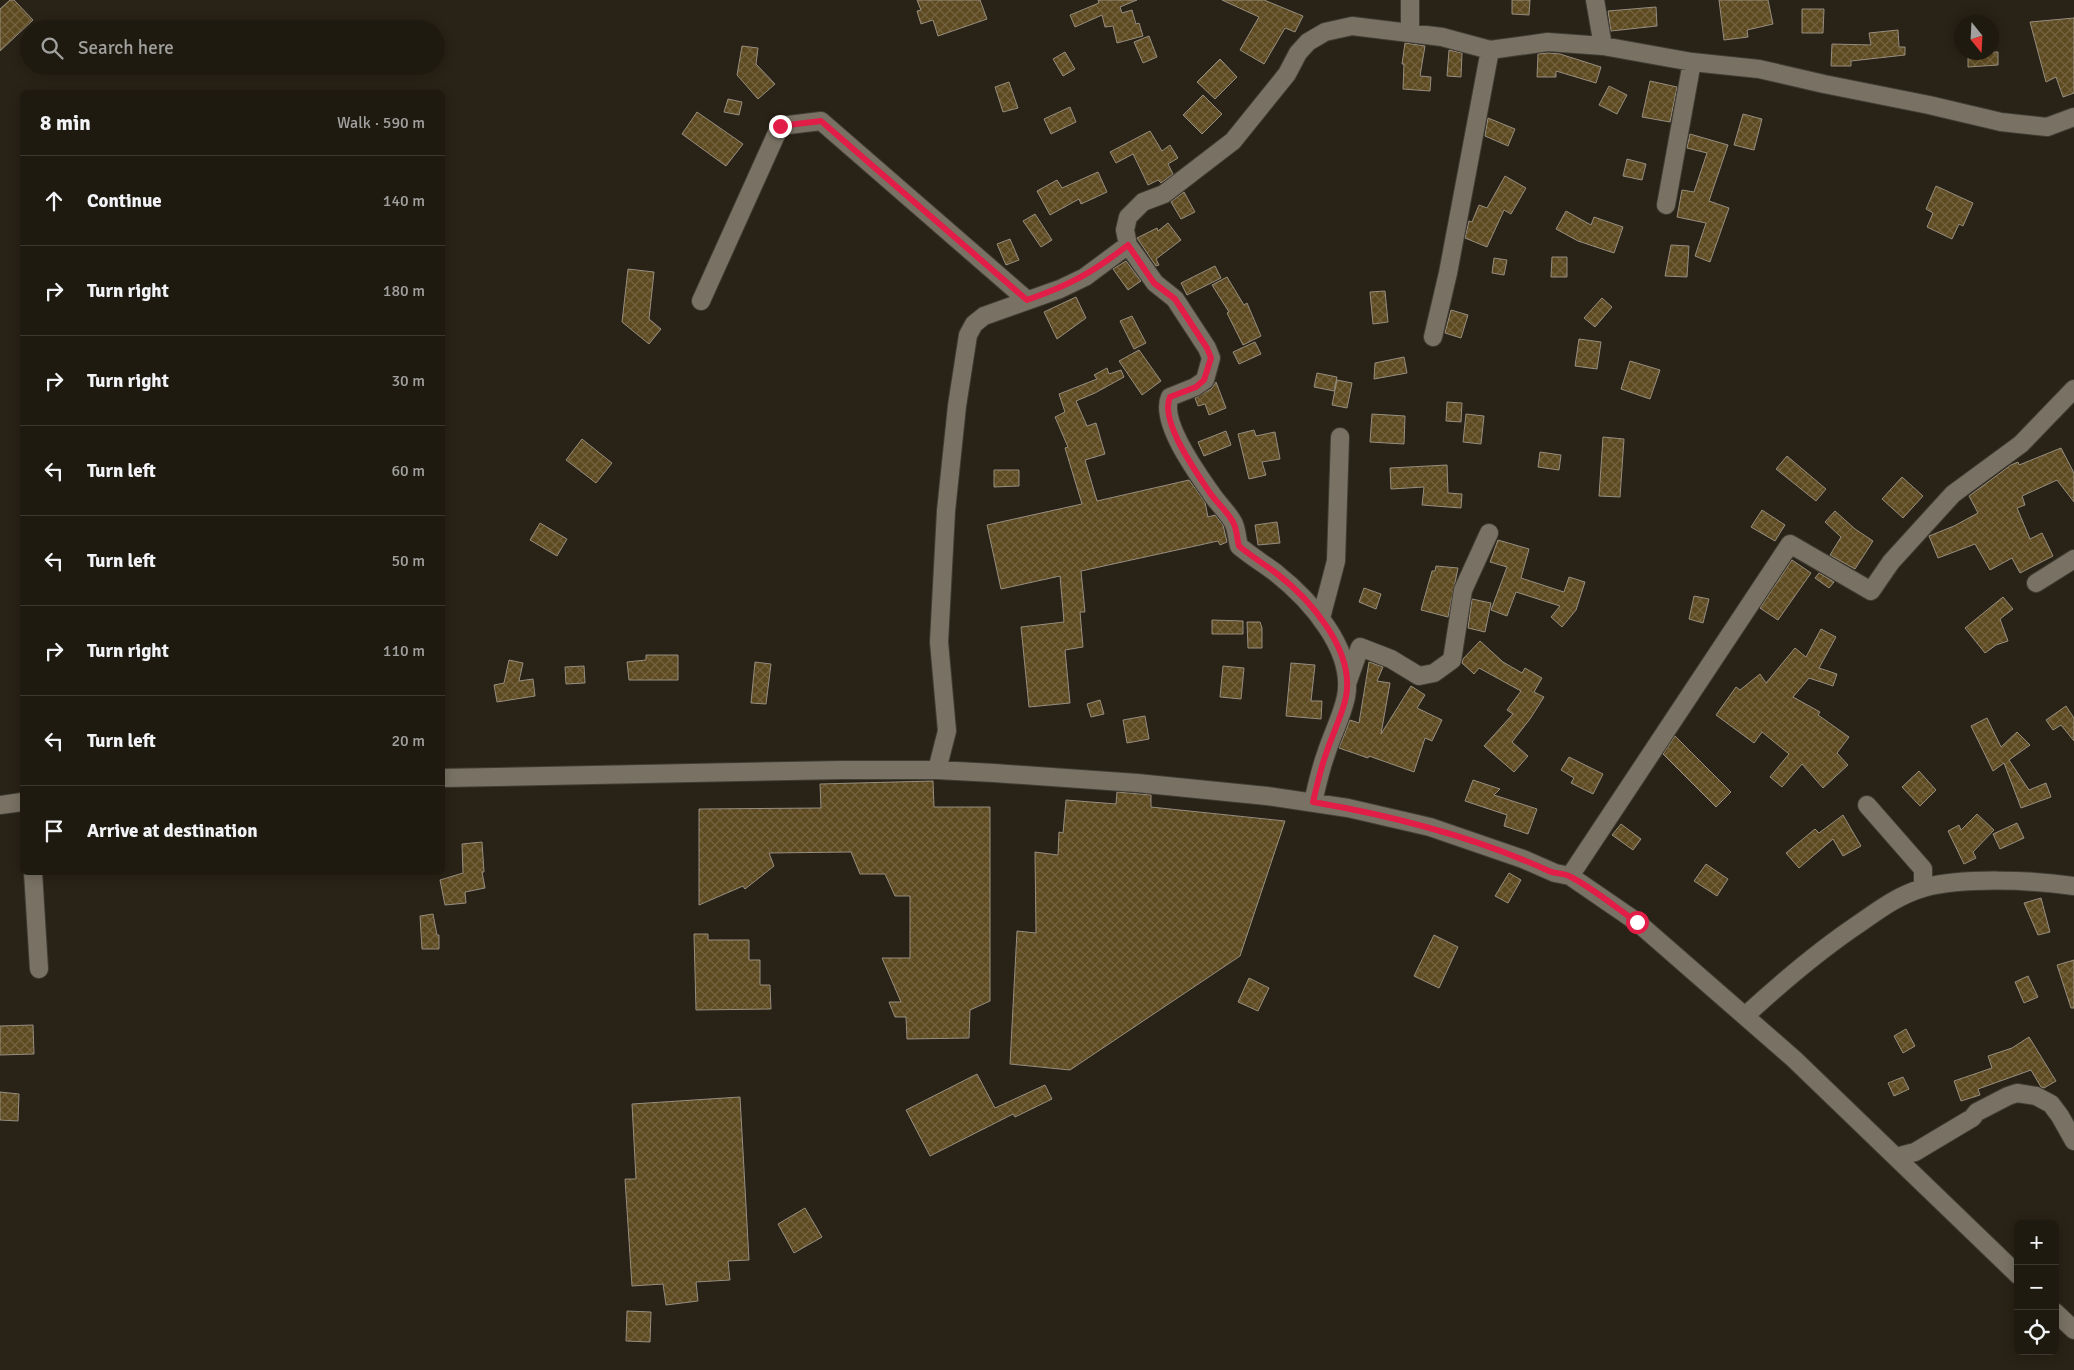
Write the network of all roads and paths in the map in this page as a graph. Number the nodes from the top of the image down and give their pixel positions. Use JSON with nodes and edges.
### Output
{"nodes":[{"id":1,"x":1410,"y":0,"type":"edge"},
{"id":2,"x":1595,"y":0,"type":"edge"},
{"id":3,"x":1410,"y":33,"type":"junction"},
{"id":4,"x":1603,"y":46,"type":"junction"},
{"id":5,"x":1490,"y":50,"type":"junction"},
{"id":6,"x":1692,"y":62,"type":"junction"},
{"id":7,"x":2074,"y":117,"type":"edge"},
{"id":8,"x":1666,"y":205,"type":"dead end"},
{"id":9,"x":1128,"y":245,"type":"junction"},
{"id":10,"x":1027,"y":300,"type":"junction"},
{"id":11,"x":700,"y":301,"type":"dead end"},
{"id":12,"x":1433,"y":337,"type":"dead end"},
{"id":13,"x":2074,"y":388,"type":"edge"},
{"id":14,"x":1340,"y":437,"type":"dead end"},
{"id":15,"x":1489,"y":533,"type":"dead end"},
{"id":16,"x":2074,"y":559,"type":"edge"},
{"id":17,"x":2036,"y":583,"type":"dead end"},
{"id":18,"x":1321,"y":618,"type":"junction"},
{"id":19,"x":1348,"y":681,"type":"junction"},
{"id":20,"x":937,"y":770,"type":"junction"},
{"id":21,"x":445,"y":778,"type":"edge"},
{"id":22,"x":20,"y":802,"type":"edge"},
{"id":23,"x":1313,"y":802,"type":"junction"},
{"id":24,"x":0,"y":805,"type":"edge"},
{"id":25,"x":1867,"y":805,"type":"dead end"},
{"id":26,"x":33,"y":875,"type":"edge"},
{"id":27,"x":1570,"y":876,"type":"junction"},
{"id":28,"x":2074,"y":886,"type":"edge"},
{"id":29,"x":1923,"y":888,"type":"junction"},
{"id":30,"x":39,"y":969,"type":"dead end"},
{"id":31,"x":1746,"y":1016,"type":"junction"},
{"id":32,"x":2074,"y":1141,"type":"edge"},
{"id":33,"x":1896,"y":1157,"type":"junction"},
{"id":34,"x":2014,"y":1271,"type":"edge"},
{"id":35,"x":2059,"y":1316,"type":"edge"},
{"id":36,"x":2074,"y":1330,"type":"edge"}],
"edges":[{"from":1,"to":3,"type":"street"},
{"from":2,"to":4,"type":"street"},
{"from":3,"to":5,"type":"street"},
{"from":3,"to":9,"type":"street"},
{"from":4,"to":5,"type":"street"},
{"from":4,"to":6,"type":"street"},
{"from":5,"to":12,"type":"street"},
{"from":6,"to":7,"type":"street"},
{"from":6,"to":8,"type":"street"},
{"from":9,"to":10,"type":"street"},
{"from":9,"to":18,"type":"street"},
{"from":10,"to":11,"type":"street"},
{"from":10,"to":20,"type":"street"},
{"from":13,"to":27,"type":"street"},
{"from":14,"to":18,"type":"street"},
{"from":15,"to":19,"type":"street"},
{"from":16,"to":17,"type":"street"},
{"from":18,"to":19,"type":"street"},
{"from":19,"to":23,"type":"street"},
{"from":20,"to":21,"type":"street"},
{"from":20,"to":23,"type":"street"},
{"from":22,"to":24,"type":"street"},
{"from":23,"to":27,"type":"street"},
{"from":25,"to":29,"type":"street"},
{"from":26,"to":30,"type":"street"},
{"from":27,"to":31,"type":"street"},
{"from":28,"to":29,"type":"street"},
{"from":29,"to":31,"type":"street"},
{"from":31,"to":33,"type":"street"},
{"from":32,"to":33,"type":"street"},
{"from":33,"to":34,"type":"street"},
{"from":35,"to":36,"type":"street"}]}
